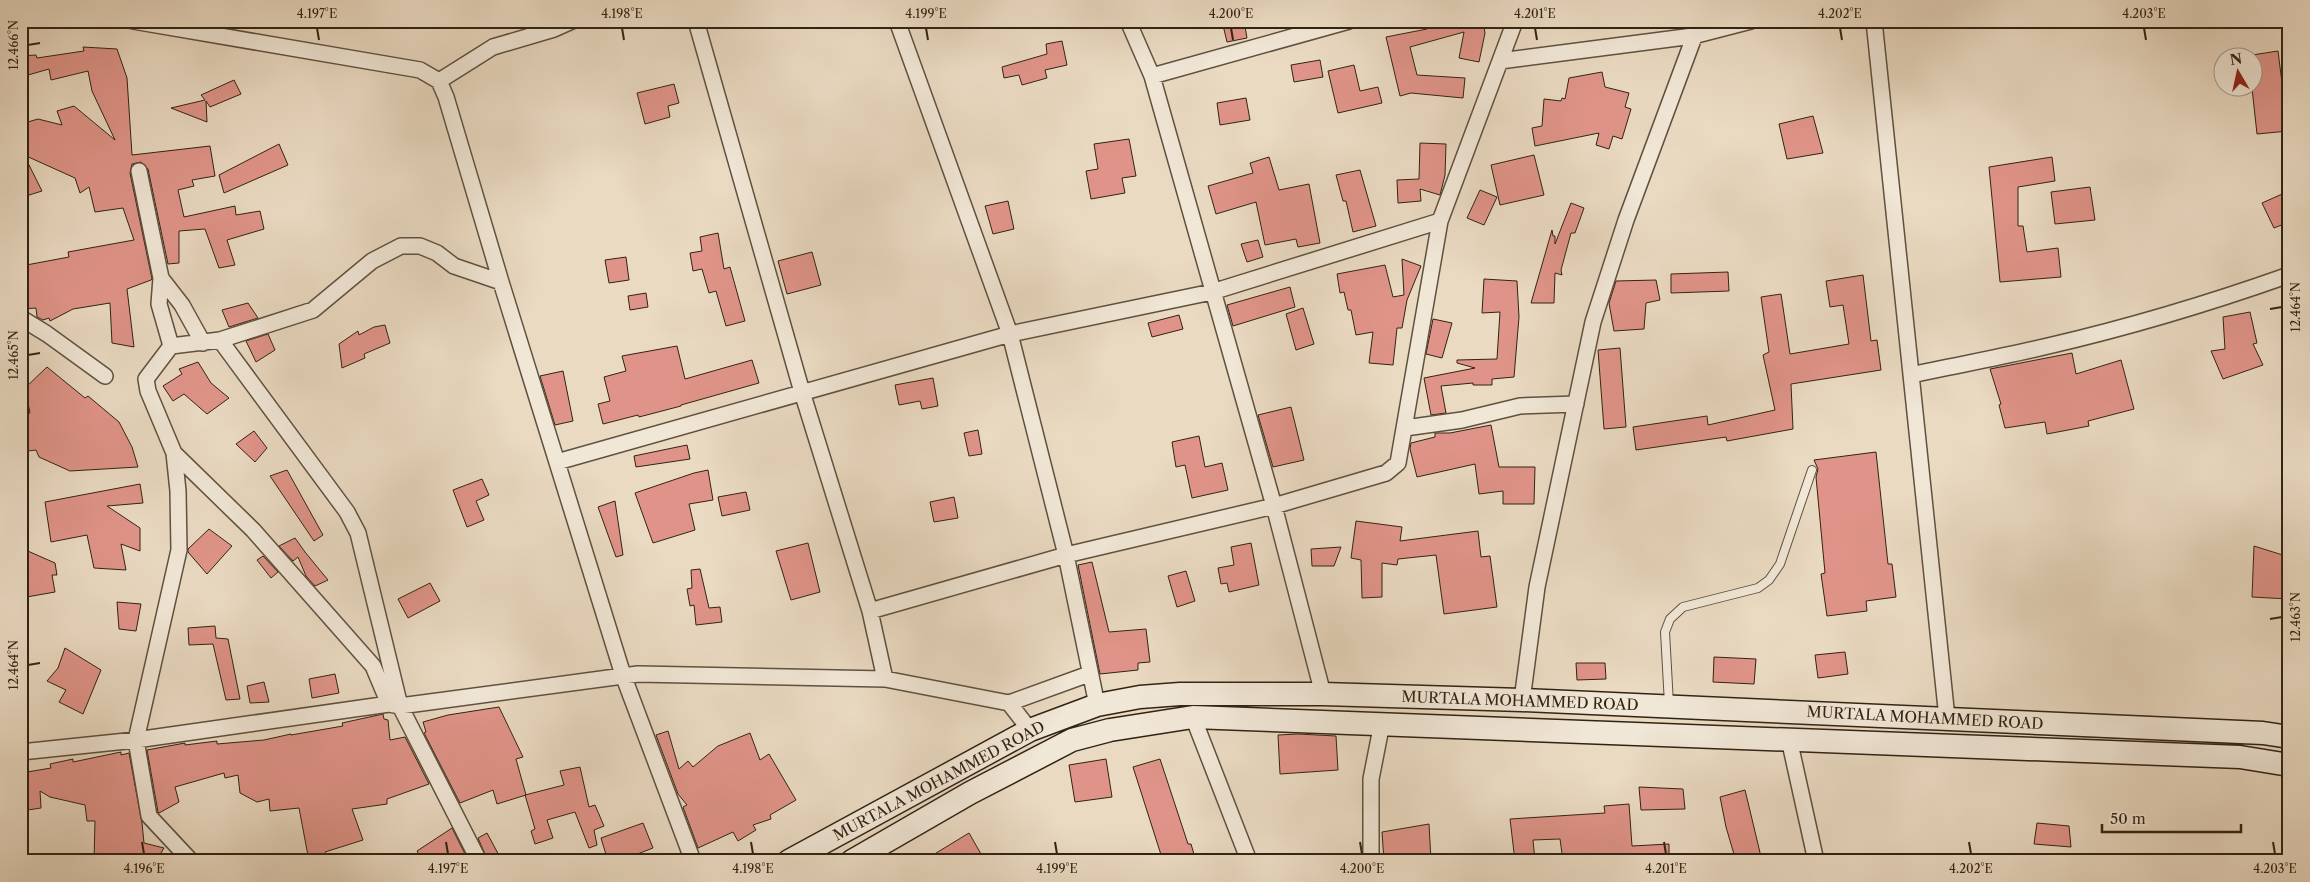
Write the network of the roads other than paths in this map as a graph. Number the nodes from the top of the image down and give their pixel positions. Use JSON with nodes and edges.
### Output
{"nodes":[{"id":1,"x":133,"y":21,"type":"edge"},
{"id":2,"x":572,"y":21,"type":"edge"},
{"id":3,"x":696,"y":21,"type":"edge"},
{"id":4,"x":897,"y":21,"type":"edge"},
{"id":5,"x":1128,"y":21,"type":"edge"},
{"id":6,"x":1350,"y":21,"type":"edge"},
{"id":7,"x":1515,"y":21,"type":"edge"},
{"id":8,"x":1700,"y":21,"type":"edge"},
{"id":9,"x":1750,"y":21,"type":"edge"},
{"id":10,"x":1874,"y":21,"type":"edge"},
{"id":11,"x":1329,"y":24,"type":"edge"},
{"id":12,"x":201,"y":27,"type":"edge"},
{"id":13,"x":1693,"y":36,"type":"junction"},
{"id":14,"x":1500,"y":61,"type":"junction"},
{"id":15,"x":1152,"y":76,"type":"junction"},
{"id":16,"x":438,"y":81,"type":"junction"},
{"id":17,"x":139,"y":171,"type":"dead end"},
{"id":18,"x":1440,"y":220,"type":"junction"},
{"id":19,"x":2289,"y":275,"type":"edge"},
{"id":20,"x":161,"y":278,"type":"junction"},
{"id":21,"x":501,"y":282,"type":"junction"},
{"id":22,"x":1212,"y":292,"type":"junction"},
{"id":23,"x":21,"y":318,"type":"edge"},
{"id":24,"x":1010,"y":334,"type":"junction"},
{"id":25,"x":220,"y":340,"type":"junction"},
{"id":26,"x":203,"y":343,"type":"junction"},
{"id":27,"x":171,"y":346,"type":"junction"},
{"id":28,"x":1911,"y":375,"type":"junction"},
{"id":29,"x":105,"y":376,"type":"dead end"},
{"id":30,"x":802,"y":392,"type":"junction"},
{"id":31,"x":1576,"y":404,"type":"junction"},
{"id":32,"x":1405,"y":428,"type":"junction"},
{"id":33,"x":174,"y":453,"type":"junction"},
{"id":34,"x":557,"y":462,"type":"junction"},
{"id":35,"x":1812,"y":470,"type":"dead end"},
{"id":36,"x":1274,"y":506,"type":"junction"},
{"id":37,"x":1066,"y":555,"type":"junction"},
{"id":38,"x":870,"y":611,"type":"junction"},
{"id":39,"x":1089,"y":674,"type":"junction"},
{"id":40,"x":623,"y":675,"type":"junction"},
{"id":41,"x":885,"y":679,"type":"junction"},
{"id":42,"x":1242,"y":694,"type":"junction"},
{"id":43,"x":1323,"y":694,"type":"junction"},
{"id":44,"x":1522,"y":700,"type":"junction"},
{"id":45,"x":1009,"y":703,"type":"junction"},
{"id":46,"x":394,"y":705,"type":"junction"},
{"id":47,"x":1097,"y":705,"type":"junction"},
{"id":48,"x":1669,"y":706,"type":"junction"},
{"id":49,"x":1192,"y":717,"type":"junction"},
{"id":50,"x":1244,"y":718,"type":"junction"},
{"id":51,"x":1946,"y":718,"type":"junction"},
{"id":52,"x":1382,"y":724,"type":"junction"},
{"id":53,"x":1030,"y":730,"type":"junction"},
{"id":54,"x":2289,"y":737,"type":"edge"},
{"id":55,"x":1789,"y":739,"type":"junction"},
{"id":56,"x":136,"y":740,"type":"junction"},
{"id":57,"x":21,"y":752,"type":"edge"},
{"id":58,"x":2289,"y":765,"type":"edge"},
{"id":59,"x":190,"y":861,"type":"edge"},
{"id":60,"x":479,"y":861,"type":"edge"},
{"id":61,"x":693,"y":861,"type":"edge"},
{"id":62,"x":789,"y":861,"type":"edge"},
{"id":63,"x":852,"y":861,"type":"edge"},
{"id":64,"x":1249,"y":861,"type":"edge"},
{"id":65,"x":1371,"y":861,"type":"edge"},
{"id":66,"x":1816,"y":861,"type":"edge"}],
"edges":[{"from":1,"to":12,"type":"street"},
{"from":2,"to":16,"type":"street"},
{"from":3,"to":30,"type":"street"},
{"from":4,"to":24,"type":"street"},
{"from":5,"to":15,"type":"street"},
{"from":6,"to":11,"type":"street"},
{"from":7,"to":14,"type":"street"},
{"from":8,"to":13,"type":"street"},
{"from":9,"to":13,"type":"street"},
{"from":10,"to":28,"type":"street"},
{"from":11,"to":15,"type":"street"},
{"from":12,"to":16,"type":"street"},
{"from":13,"to":14,"type":"street"},
{"from":13,"to":31,"type":"street"},
{"from":14,"to":18,"type":"street"},
{"from":15,"to":22,"type":"street"},
{"from":16,"to":21,"type":"street"},
{"from":17,"to":20,"type":"street"},
{"from":18,"to":22,"type":"street"},
{"from":18,"to":32,"type":"street"},
{"from":19,"to":28,"type":"street"},
{"from":20,"to":26,"type":"street"},
{"from":20,"to":27,"type":"street"},
{"from":21,"to":25,"type":"street"},
{"from":21,"to":34,"type":"street"},
{"from":22,"to":24,"type":"street"},
{"from":22,"to":36,"type":"street"},
{"from":23,"to":29,"type":"street"},
{"from":24,"to":30,"type":"street"},
{"from":24,"to":37,"type":"street"},
{"from":25,"to":26,"type":"street"},
{"from":25,"to":46,"type":"street"},
{"from":26,"to":27,"type":"street"},
{"from":27,"to":33,"type":"street"},
{"from":28,"to":51,"type":"street"},
{"from":30,"to":34,"type":"street"},
{"from":30,"to":38,"type":"street"},
{"from":31,"to":32,"type":"street"},
{"from":31,"to":44,"type":"street"},
{"from":32,"to":36,"type":"street"},
{"from":33,"to":46,"type":"street"},
{"from":33,"to":56,"type":"street"},
{"from":34,"to":40,"type":"street"},
{"from":35,"to":48,"type":"lane"},
{"from":36,"to":37,"type":"street"},
{"from":36,"to":43,"type":"street"},
{"from":37,"to":38,"type":"street"},
{"from":37,"to":39,"type":"street"},
{"from":38,"to":41,"type":"street"},
{"from":39,"to":45,"type":"street"},
{"from":39,"to":47,"type":"street"},
{"from":40,"to":41,"type":"street"},
{"from":40,"to":46,"type":"street"},
{"from":40,"to":61,"type":"street"},
{"from":41,"to":45,"type":"street"},
{"from":42,"to":43,"type":"main road","name":"MURTALA MOHAMMED ROAD"},
{"from":42,"to":47,"type":"main road","name":"MURTALA MOHAMMED ROAD"},
{"from":42,"to":50,"type":"main road"},
{"from":43,"to":44,"type":"main road","name":"MURTALA MOHAMMED ROAD"},
{"from":44,"to":48,"type":"main road","name":"MURTALA MOHAMMED ROAD"},
{"from":45,"to":53,"type":"street"},
{"from":46,"to":56,"type":"street"},
{"from":46,"to":60,"type":"street"},
{"from":47,"to":53,"type":"main road","name":"MURTALA MOHAMMED ROAD"},
{"from":48,"to":51,"type":"main road","name":"MURTALA MOHAMMED ROAD"},
{"from":49,"to":50,"type":"main road","name":"MURTALA MOHAMMED ROAD"},
{"from":49,"to":63,"type":"main road","name":"MURTALA MOHAMMED ROAD"},
{"from":49,"to":64,"type":"street"},
{"from":50,"to":52,"type":"main road","name":"MURTALA MOHAMMED ROAD"},
{"from":51,"to":54,"type":"main road","name":"MURTALA MOHAMMED ROAD"},
{"from":52,"to":55,"type":"main road","name":"MURTALA MOHAMMED ROAD"},
{"from":52,"to":65,"type":"street"},
{"from":53,"to":62,"type":"main road","name":"MURTALA MOHAMMED ROAD"},
{"from":55,"to":58,"type":"main road","name":"MURTALA MOHAMMED ROAD"},
{"from":55,"to":66,"type":"street"},
{"from":56,"to":57,"type":"street"},
{"from":56,"to":59,"type":"street"}]}
